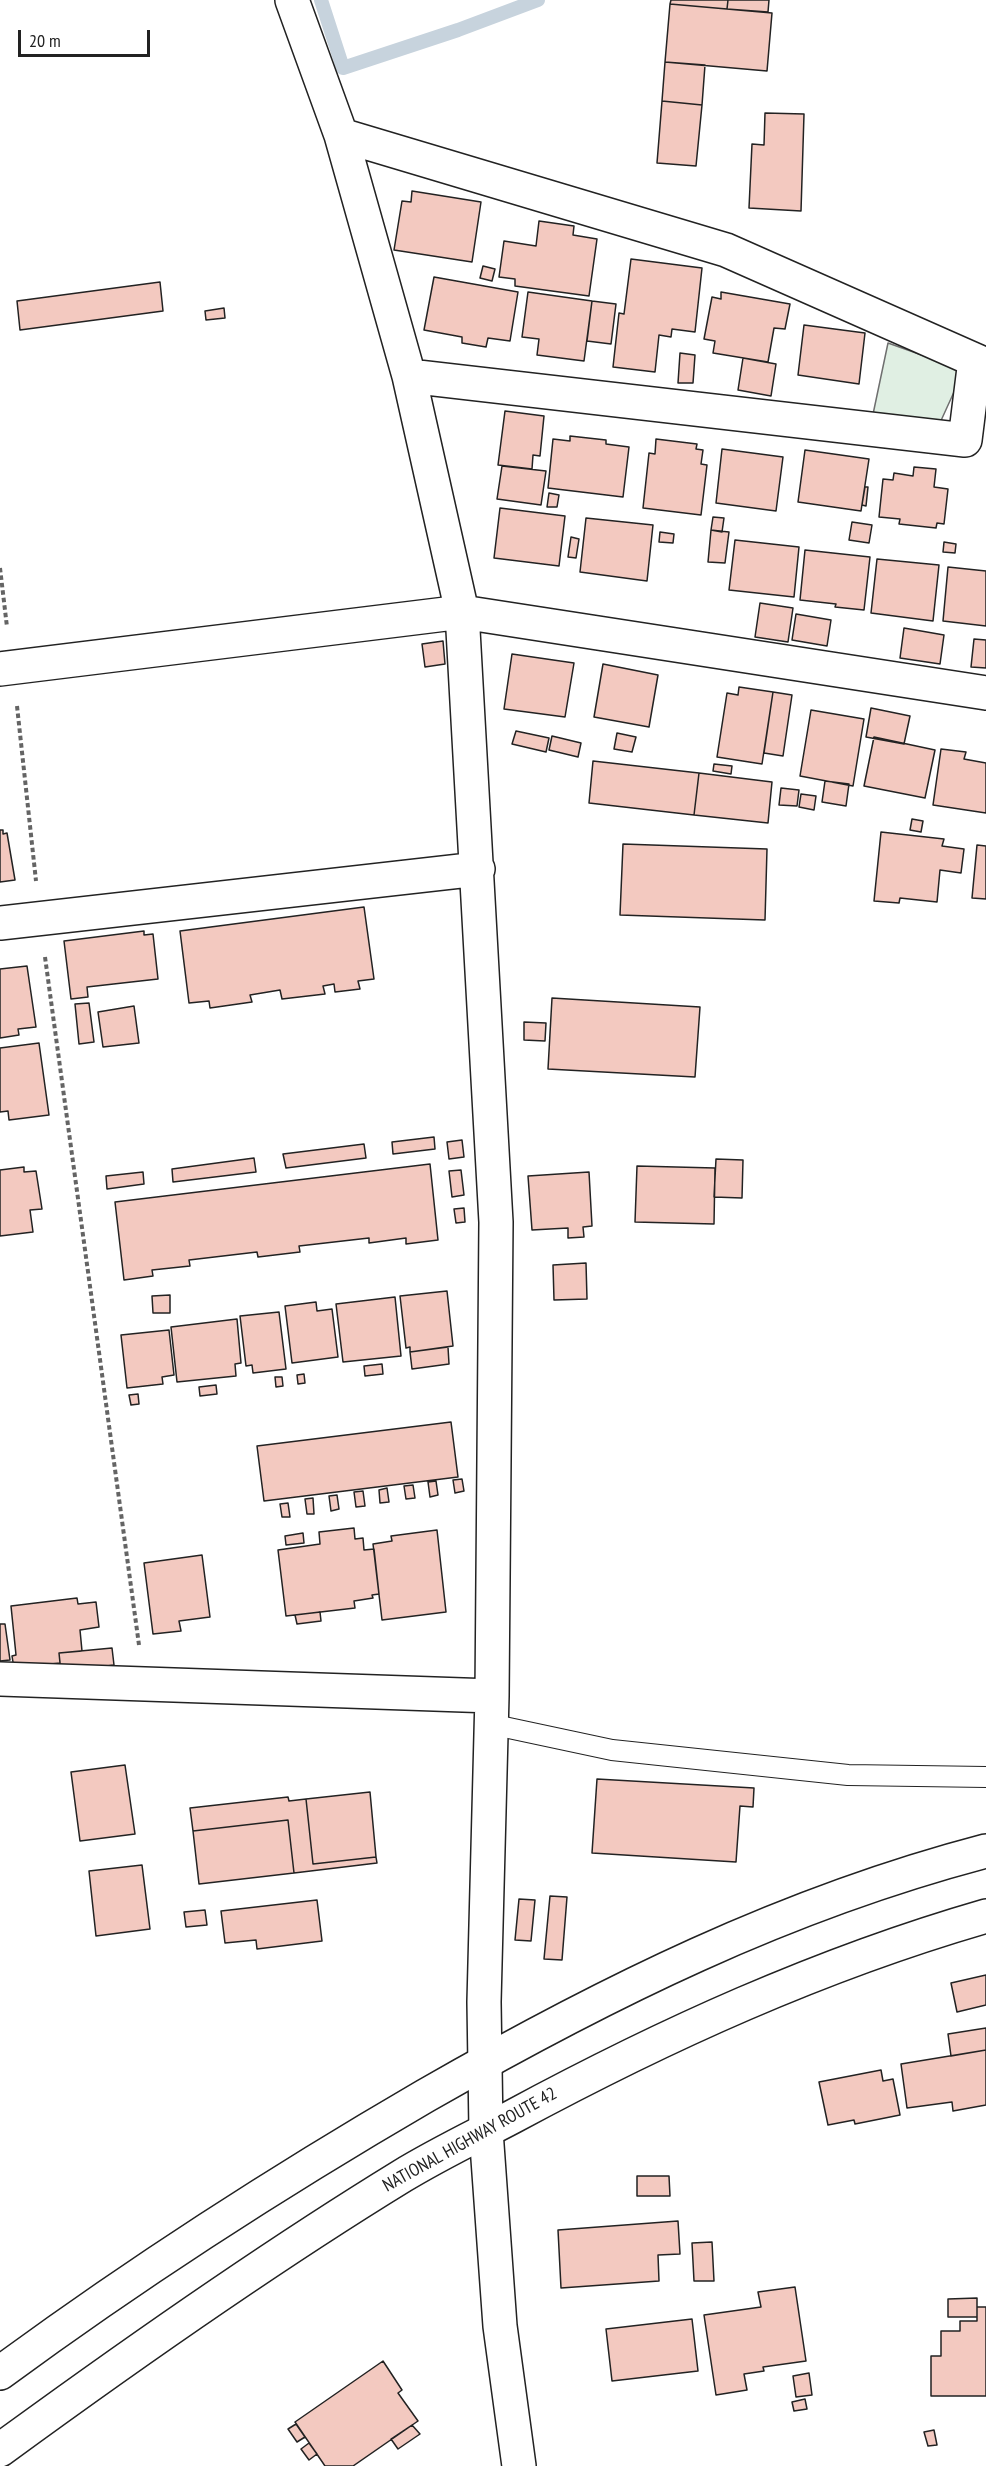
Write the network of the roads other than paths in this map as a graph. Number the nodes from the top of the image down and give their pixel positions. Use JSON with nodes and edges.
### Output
{"nodes":[{"id":1,"x":292,"y":0,"type":"edge"},
{"id":2,"x":341,"y":135,"type":"junction"},
{"id":3,"x":980,"y":362,"type":"edge"},
{"id":4,"x":409,"y":376,"type":"junction"},
{"id":5,"x":462,"y":612,"type":"junction"},
{"id":6,"x":6,"y":669,"type":"edge"},
{"id":7,"x":986,"y":693,"type":"edge"},
{"id":8,"x":478,"y":869,"type":"junction"},
{"id":9,"x":0,"y":922,"type":"edge"},
{"id":10,"x":0,"y":1679,"type":"edge"},
{"id":11,"x":491,"y":1710,"type":"junction"},
{"id":12,"x":986,"y":1777,"type":"edge"},
{"id":13,"x":986,"y":1851,"type":"edge"},
{"id":14,"x":986,"y":1916,"type":"edge"},
{"id":15,"x":484,"y":2062,"type":"junction"},
{"id":16,"x":486,"y":2131,"type":"junction"},
{"id":17,"x":0,"y":2373,"type":"edge"},
{"id":18,"x":0,"y":2450,"type":"edge"},
{"id":19,"x":519,"y":2466,"type":"edge"}],
"edges":[{"from":1,"to":2,"type":"main road"},
{"from":2,"to":3,"type":"main road"},
{"from":2,"to":4,"type":"main road"},
{"from":3,"to":4,"type":"main road"},
{"from":4,"to":5,"type":"main road"},
{"from":5,"to":6,"type":"main road"},
{"from":5,"to":7,"type":"main road"},
{"from":5,"to":8,"type":"main road"},
{"from":8,"to":9,"type":"main road"},
{"from":8,"to":11,"type":"main road"},
{"from":10,"to":11,"type":"main road"},
{"from":11,"to":12,"type":"lane"},
{"from":11,"to":15,"type":"main road"},
{"from":13,"to":15,"type":"main road"},
{"from":14,"to":16,"type":"main road","name":"NATIONAL HIGHWAY ROUTE 42"},
{"from":15,"to":16,"type":"main road"},
{"from":15,"to":17,"type":"main road"},
{"from":16,"to":18,"type":"main road","name":"NATIONAL HIGHWAY ROUTE 42"},
{"from":16,"to":19,"type":"main road"}]}
